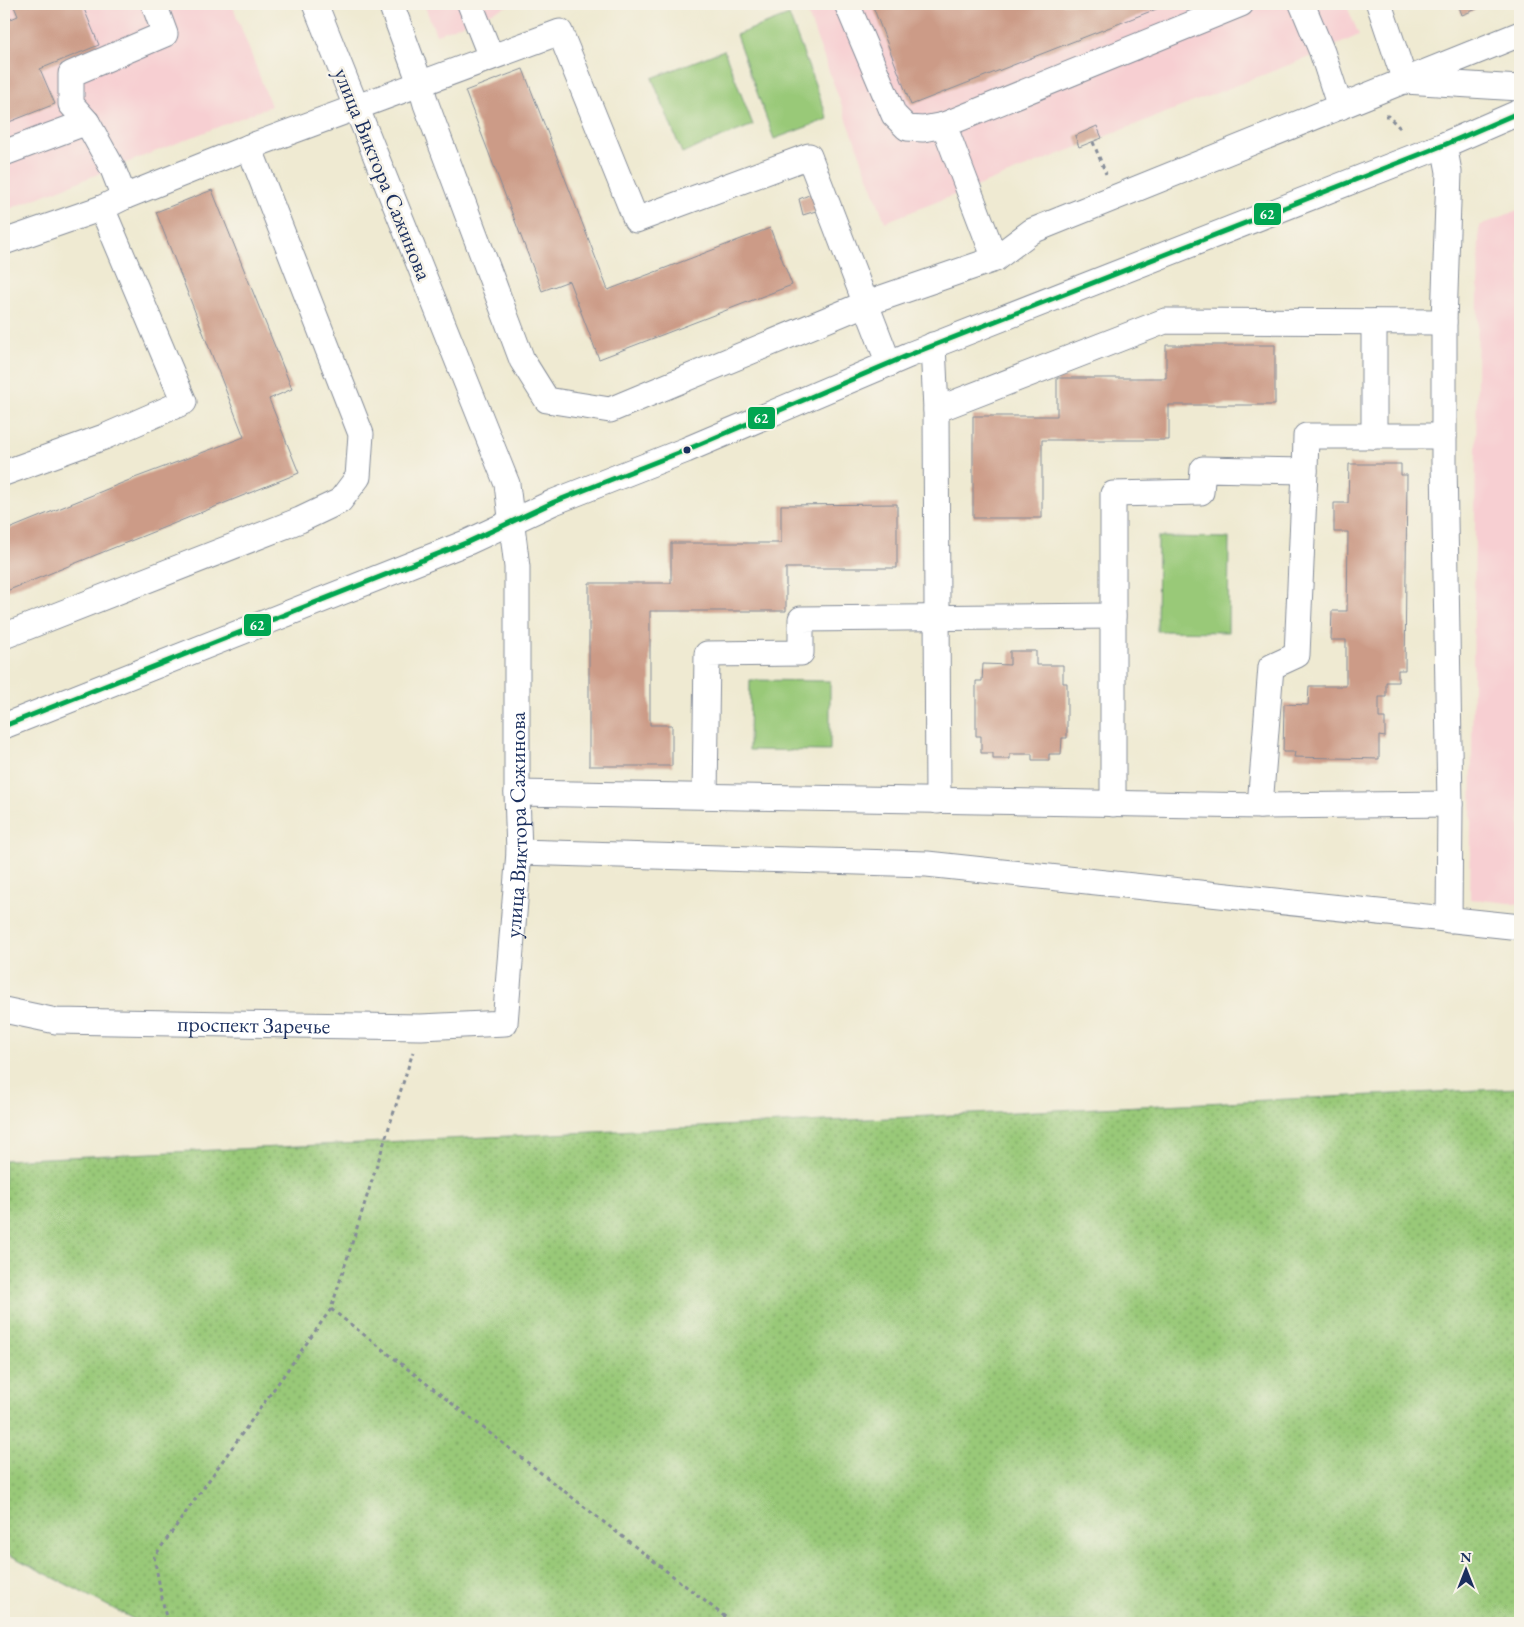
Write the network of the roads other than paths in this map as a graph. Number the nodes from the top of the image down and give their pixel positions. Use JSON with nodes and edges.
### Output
{"nodes":[{"id":1,"x":154,"y":4,"type":"edge"},
{"id":2,"x":315,"y":4,"type":"edge"},
{"id":3,"x":391,"y":4,"type":"edge"},
{"id":4,"x":470,"y":4,"type":"edge"},
{"id":5,"x":847,"y":4,"type":"edge"},
{"id":6,"x":1241,"y":4,"type":"edge"},
{"id":7,"x":1302,"y":4,"type":"edge"},
{"id":8,"x":1379,"y":4,"type":"edge"},
{"id":9,"x":1520,"y":34,"type":"edge"},
{"id":10,"x":491,"y":57,"type":"junction"},
{"id":11,"x":1405,"y":81,"type":"junction"},
{"id":12,"x":420,"y":83,"type":"junction"},
{"id":13,"x":1520,"y":88,"type":"edge"},
{"id":14,"x":356,"y":107,"type":"junction"},
{"id":15,"x":1340,"y":107,"type":"junction"},
{"id":16,"x":1520,"y":112,"type":"edge"},
{"id":17,"x":87,"y":122,"type":"junction"},
{"id":18,"x":944,"y":125,"type":"junction"},
{"id":19,"x":1444,"y":145,"type":"junction"},
{"id":20,"x":249,"y":148,"type":"junction"},
{"id":21,"x":4,"y":153,"type":"edge"},
{"id":22,"x":124,"y":197,"type":"junction"},
{"id":23,"x":102,"y":208,"type":"junction"},
{"id":24,"x":4,"y":242,"type":"edge"},
{"id":25,"x":995,"y":259,"type":"junction"},
{"id":26,"x":867,"y":303,"type":"junction"},
{"id":27,"x":1374,"y":322,"type":"junction"},
{"id":28,"x":1444,"y":322,"type":"junction"},
{"id":29,"x":933,"y":345,"type":"junction"},
{"id":30,"x":890,"y":364,"type":"junction"},
{"id":31,"x":936,"y":410,"type":"junction"},
{"id":32,"x":1374,"y":436,"type":"junction"},
{"id":33,"x":1444,"y":436,"type":"junction"},
{"id":34,"x":1305,"y":471,"type":"junction"},
{"id":35,"x":4,"y":472,"type":"edge"},
{"id":36,"x":512,"y":521,"type":"junction"},
{"id":37,"x":1113,"y":616,"type":"junction"},
{"id":38,"x":936,"y":619,"type":"junction"},
{"id":39,"x":4,"y":636,"type":"edge"},
{"id":40,"x":4,"y":726,"type":"edge"},
{"id":41,"x":517,"y":793,"type":"junction"},
{"id":42,"x":705,"y":796,"type":"junction"},
{"id":43,"x":938,"y":801,"type":"junction"},
{"id":44,"x":1113,"y":804,"type":"junction"},
{"id":45,"x":1450,"y":804,"type":"junction"},
{"id":46,"x":1260,"y":806,"type":"junction"},
{"id":47,"x":519,"y":852,"type":"junction"},
{"id":48,"x":1450,"y":920,"type":"junction"},
{"id":49,"x":1520,"y":927,"type":"edge"},
{"id":50,"x":4,"y":1010,"type":"edge"},
{"id":51,"x":505,"y":1022,"type":"joint"}],
"edges":[{"from":1,"to":17,"type":"street"},
{"from":2,"to":14,"type":"street","name":"улица Виктора Сажинова"},
{"from":3,"to":12,"type":"street"},
{"from":4,"to":10,"type":"street"},
{"from":5,"to":18,"type":"street"},
{"from":6,"to":18,"type":"street"},
{"from":7,"to":15,"type":"street"},
{"from":8,"to":11,"type":"street"},
{"from":9,"to":11,"type":"street"},
{"from":10,"to":12,"type":"street"},
{"from":10,"to":26,"type":"street"},
{"from":11,"to":13,"type":"street"},
{"from":11,"to":15,"type":"street"},
{"from":12,"to":14,"type":"street"},
{"from":12,"to":26,"type":"street"},
{"from":14,"to":20,"type":"street"},
{"from":14,"to":36,"type":"street","name":"улица Виктора Сажинова"},
{"from":15,"to":25,"type":"street"},
{"from":16,"to":19,"type":"street"},
{"from":17,"to":21,"type":"street"},
{"from":17,"to":22,"type":"street"},
{"from":18,"to":25,"type":"street"},
{"from":19,"to":28,"type":"street"},
{"from":19,"to":29,"type":"street"},
{"from":20,"to":22,"type":"street"},
{"from":20,"to":39,"type":"street"},
{"from":22,"to":23,"type":"street"},
{"from":23,"to":24,"type":"street"},
{"from":23,"to":35,"type":"street"},
{"from":25,"to":26,"type":"street"},
{"from":26,"to":30,"type":"street"},
{"from":27,"to":28,"type":"street"},
{"from":27,"to":31,"type":"street"},
{"from":27,"to":32,"type":"street"},
{"from":28,"to":33,"type":"street"},
{"from":29,"to":30,"type":"street"},
{"from":29,"to":31,"type":"street"},
{"from":30,"to":36,"type":"street"},
{"from":31,"to":38,"type":"street"},
{"from":32,"to":33,"type":"street"},
{"from":32,"to":34,"type":"street"},
{"from":33,"to":45,"type":"street"},
{"from":34,"to":37,"type":"street"},
{"from":34,"to":46,"type":"street"},
{"from":36,"to":40,"type":"street"},
{"from":36,"to":41,"type":"street","name":"улица Виктора Сажинова"},
{"from":37,"to":38,"type":"street"},
{"from":37,"to":44,"type":"street"},
{"from":38,"to":42,"type":"street"},
{"from":38,"to":43,"type":"street"},
{"from":41,"to":42,"type":"street"},
{"from":41,"to":47,"type":"street","name":"улица Виктора Сажинова"},
{"from":42,"to":43,"type":"street"},
{"from":43,"to":44,"type":"street"},
{"from":44,"to":46,"type":"street"},
{"from":45,"to":46,"type":"street"},
{"from":45,"to":48,"type":"street"},
{"from":47,"to":48,"type":"street"},
{"from":47,"to":51,"type":"street","name":"улица Виктора Сажинова"},
{"from":48,"to":49,"type":"street"},
{"from":50,"to":51,"type":"street","name":"проспект Заречье"}]}
